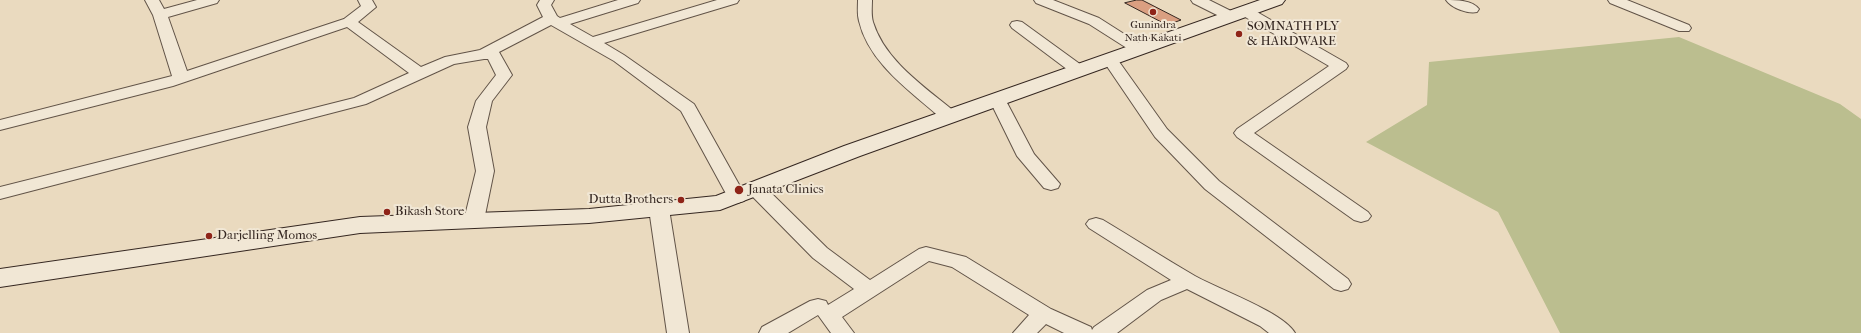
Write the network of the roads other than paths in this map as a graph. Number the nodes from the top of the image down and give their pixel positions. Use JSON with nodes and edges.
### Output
{"nodes":[{"id":1,"x":152,"y":0,"type":"edge"},
{"id":2,"x":212,"y":0,"type":"edge"},
{"id":3,"x":365,"y":0,"type":"edge"},
{"id":4,"x":547,"y":0,"type":"edge"},
{"id":5,"x":633,"y":0,"type":"edge"},
{"id":6,"x":732,"y":0,"type":"edge"},
{"id":7,"x":865,"y":0,"type":"edge"},
{"id":8,"x":1043,"y":0,"type":"edge"},
{"id":9,"x":1198,"y":0,"type":"edge"},
{"id":10,"x":1276,"y":0,"type":"edge"},
{"id":11,"x":1453,"y":0,"type":"edge"},
{"id":12,"x":1615,"y":0,"type":"edge"},
{"id":13,"x":1472,"y":9,"type":"dead end"},
{"id":14,"x":1238,"y":14,"type":"junction"},
{"id":15,"x":160,"y":15,"type":"junction"},
{"id":16,"x":555,"y":21,"type":"junction"},
{"id":17,"x":349,"y":22,"type":"junction"},
{"id":18,"x":1017,"y":24,"type":"dead end"},
{"id":19,"x":1684,"y":28,"type":"dead end"},
{"id":20,"x":591,"y":42,"type":"junction"},
{"id":21,"x":1138,"y":49,"type":"junction"},
{"id":22,"x":484,"y":54,"type":"junction"},
{"id":23,"x":1110,"y":59,"type":"junction"},
{"id":24,"x":1078,"y":70,"type":"junction"},
{"id":25,"x":420,"y":74,"type":"junction"},
{"id":26,"x":181,"y":78,"type":"junction"},
{"id":27,"x":997,"y":99,"type":"junction"},
{"id":28,"x":949,"y":116,"type":"junction"},
{"id":29,"x":0,"y":125,"type":"edge"},
{"id":30,"x":1051,"y":184,"type":"dead end"},
{"id":31,"x":0,"y":193,"type":"edge"},
{"id":32,"x":746,"y":193,"type":"junction"},
{"id":33,"x":659,"y":209,"type":"junction"},
{"id":34,"x":1361,"y":216,"type":"dead end"},
{"id":35,"x":474,"y":220,"type":"junction"},
{"id":36,"x":1096,"y":224,"type":"dead end"},
{"id":37,"x":0,"y":278,"type":"edge"},
{"id":38,"x":1188,"y":281,"type":"junction"},
{"id":39,"x":1341,"y":284,"type":"dead end"},
{"id":40,"x":869,"y":290,"type":"junction"},
{"id":41,"x":818,"y":306,"type":"dead end"},
{"id":42,"x":1043,"y":314,"type":"junction"},
{"id":43,"x":678,"y":333,"type":"edge"},
{"id":44,"x":770,"y":333,"type":"edge"},
{"id":45,"x":843,"y":333,"type":"edge"},
{"id":46,"x":1024,"y":333,"type":"edge"},
{"id":47,"x":1083,"y":333,"type":"edge"},
{"id":48,"x":1102,"y":333,"type":"edge"},
{"id":49,"x":1284,"y":333,"type":"edge"}],
"edges":[{"from":1,"to":15,"type":"street"},
{"from":2,"to":15,"type":"street"},
{"from":3,"to":17,"type":"street"},
{"from":4,"to":16,"type":"street"},
{"from":5,"to":16,"type":"street"},
{"from":6,"to":20,"type":"street"},
{"from":7,"to":28,"type":"street"},
{"from":8,"to":21,"type":"street"},
{"from":9,"to":14,"type":"street"},
{"from":10,"to":14,"type":"main road"},
{"from":11,"to":13,"type":"street"},
{"from":12,"to":19,"type":"street"},
{"from":14,"to":21,"type":"main road"},
{"from":14,"to":34,"type":"street"},
{"from":15,"to":26,"type":"street"},
{"from":16,"to":20,"type":"street"},
{"from":16,"to":22,"type":"street"},
{"from":17,"to":25,"type":"street"},
{"from":17,"to":26,"type":"street"},
{"from":18,"to":24,"type":"street"},
{"from":20,"to":32,"type":"street"},
{"from":21,"to":23,"type":"main road"},
{"from":22,"to":25,"type":"street"},
{"from":22,"to":35,"type":"street"},
{"from":23,"to":24,"type":"main road"},
{"from":23,"to":39,"type":"street"},
{"from":24,"to":27,"type":"main road"},
{"from":25,"to":31,"type":"street"},
{"from":26,"to":29,"type":"street"},
{"from":27,"to":28,"type":"main road"},
{"from":27,"to":30,"type":"street"},
{"from":28,"to":32,"type":"main road"},
{"from":32,"to":33,"type":"main road"},
{"from":32,"to":40,"type":"street"},
{"from":33,"to":35,"type":"main road"},
{"from":33,"to":43,"type":"street"},
{"from":35,"to":37,"type":"main road"},
{"from":36,"to":38,"type":"street"},
{"from":38,"to":48,"type":"street"},
{"from":38,"to":49,"type":"street"},
{"from":40,"to":42,"type":"street"},
{"from":40,"to":45,"type":"street"},
{"from":41,"to":44,"type":"street"},
{"from":42,"to":46,"type":"street"},
{"from":42,"to":47,"type":"street"}]}
